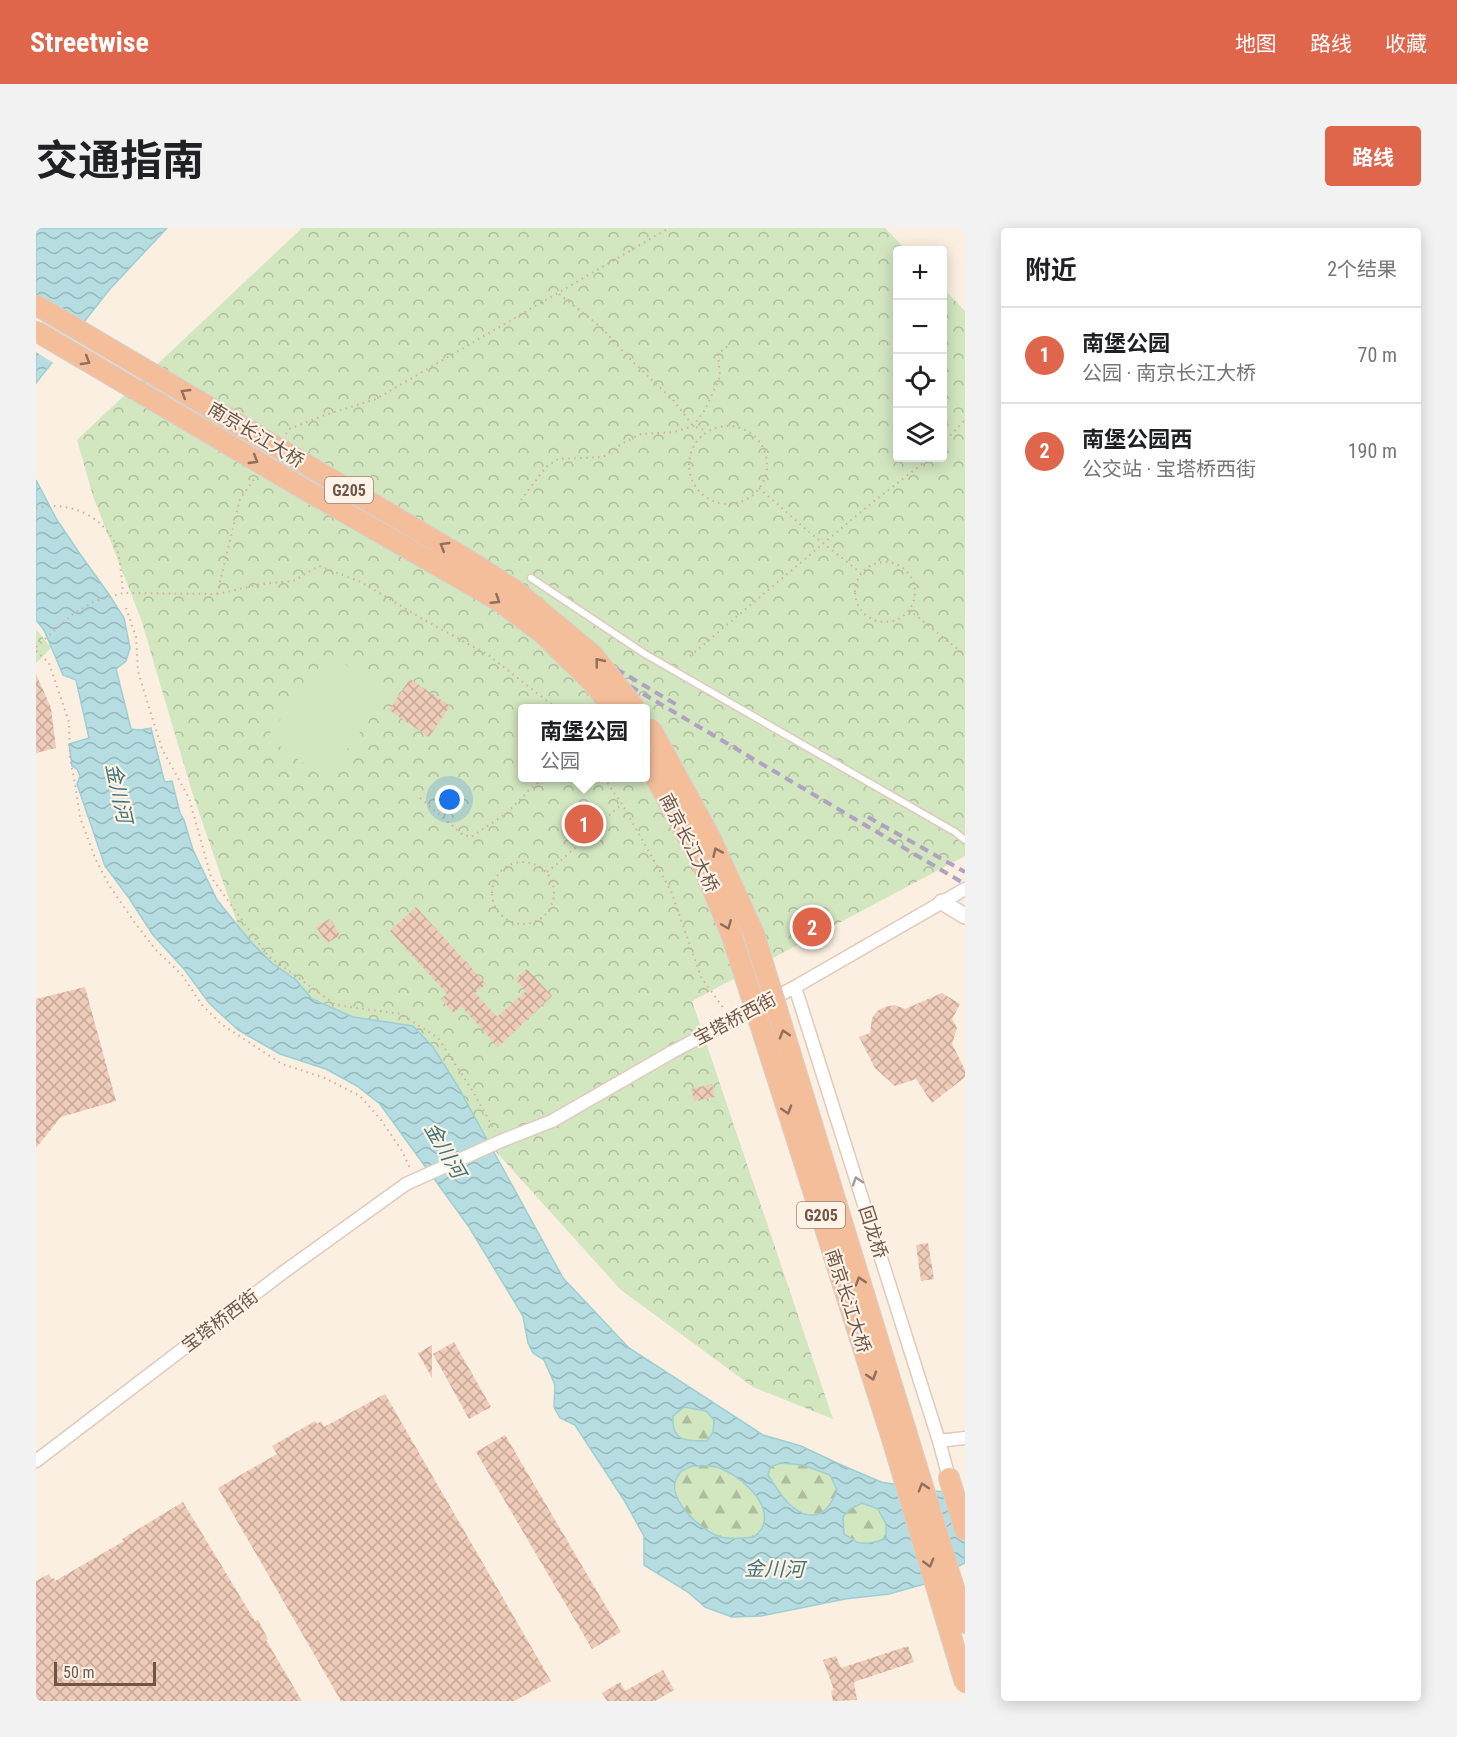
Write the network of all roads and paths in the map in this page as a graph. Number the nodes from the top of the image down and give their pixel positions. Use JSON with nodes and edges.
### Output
{"nodes":[{"id":1,"x":669,"y":228,"type":"edge"},
{"id":2,"x":559,"y":294,"type":"junction"},
{"id":3,"x":36,"y":305,"type":"edge"},
{"id":4,"x":36,"y":331,"type":"edge"},
{"id":5,"x":729,"y":345,"type":"dead end"},
{"id":6,"x":964,"y":421,"type":"edge"},
{"id":7,"x":693,"y":426,"type":"junction"},
{"id":8,"x":708,"y":431,"type":"junction"},
{"id":9,"x":283,"y":438,"type":"dead end"},
{"id":10,"x":947,"y":439,"type":"edge"},
{"id":11,"x":925,"y":462,"type":"edge"},
{"id":12,"x":258,"y":473,"type":"dead end"},
{"id":13,"x":759,"y":488,"type":"junction"},
{"id":14,"x":521,"y":500,"type":"dead end"},
{"id":15,"x":36,"y":508,"type":"edge"},
{"id":16,"x":824,"y":543,"type":"junction"},
{"id":17,"x":861,"y":573,"type":"junction"},
{"id":18,"x":531,"y":578,"type":"dead end"},
{"id":19,"x":123,"y":593,"type":"junction"},
{"id":20,"x":217,"y":594,"type":"junction"},
{"id":21,"x":126,"y":608,"type":"dead end"},
{"id":22,"x":909,"y":610,"type":"junction"},
{"id":23,"x":36,"y":641,"type":"edge"},
{"id":24,"x":41,"y":644,"type":"junction"},
{"id":25,"x":36,"y":646,"type":"edge"},
{"id":26,"x":36,"y":651,"type":"edge"},
{"id":27,"x":690,"y":656,"type":"dead end"},
{"id":28,"x":965,"y":656,"type":"edge"},
{"id":29,"x":551,"y":704,"type":"edge"},
{"id":30,"x":610,"y":704,"type":"edge"},
{"id":31,"x":632,"y":704,"type":"edge"},
{"id":32,"x":650,"y":728,"type":"edge"},
{"id":33,"x":650,"y":769,"type":"edge"},
{"id":34,"x":539,"y":782,"type":"edge"},
{"id":35,"x":607,"y":782,"type":"edge"},
{"id":36,"x":420,"y":798,"type":"dead end"},
{"id":37,"x":622,"y":804,"type":"junction"},
{"id":38,"x":965,"y":840,"type":"edge"},
{"id":39,"x":547,"y":872,"type":"junction"},
{"id":40,"x":965,"y":889,"type":"edge"},
{"id":41,"x":942,"y":903,"type":"junction"},
{"id":42,"x":965,"y":916,"type":"edge"},
{"id":43,"x":795,"y":987,"type":"junction"},
{"id":44,"x":726,"y":1012,"type":"dead end"},
{"id":45,"x":501,"y":1141,"type":"junction"},
{"id":46,"x":412,"y":1170,"type":"dead end"},
{"id":47,"x":965,"y":1437,"type":"edge"},
{"id":48,"x":939,"y":1441,"type":"junction"},
{"id":49,"x":36,"y":1461,"type":"edge"},
{"id":50,"x":949,"y":1478,"type":"joint"},
{"id":51,"x":965,"y":1530,"type":"edge"},
{"id":52,"x":965,"y":1624,"type":"edge"},
{"id":53,"x":965,"y":1683,"type":"edge"}],
"edges":[{"from":1,"to":2,"type":"path"},
{"from":2,"to":7,"type":"path"},
{"from":2,"to":9,"type":"path"},
{"from":31,"to":3,"type":"highway","name":"南京长江大桥","number":"G205","one_way":true,"bridge":true},
{"from":4,"to":30,"type":"highway","name":"南京长江大桥","number":"G205","one_way":true,"bridge":true},
{"from":5,"to":7,"type":"path"},
{"from":6,"to":10,"type":"path"},
{"from":7,"to":8,"type":"path"},
{"from":7,"to":14,"type":"path"},
{"from":8,"to":13,"type":"path"},
{"from":8,"to":13,"type":"path"},
{"from":11,"to":16,"type":"path"},
{"from":12,"to":20,"type":"path"},
{"from":13,"to":16,"type":"path"},
{"from":15,"to":19,"type":"path"},
{"from":16,"to":17,"type":"path"},
{"from":16,"to":27,"type":"path"},
{"from":17,"to":22,"type":"path"},
{"from":17,"to":22,"type":"path"},
{"from":18,"to":38,"type":"lane"},
{"from":19,"to":20,"type":"path"},
{"from":19,"to":24,"type":"path"},
{"from":20,"to":29,"type":"path"},
{"from":21,"to":45,"type":"path"},
{"from":22,"to":28,"type":"path"},
{"from":23,"to":24,"type":"path"},
{"from":24,"to":25,"type":"path"},
{"from":26,"to":46,"type":"path"},
{"from":52,"to":32,"type":"highway","name":"南京长江大桥","number":"G205","one_way":true,"bridge":true},
{"from":33,"to":53,"type":"highway","name":"南京长江大桥","number":"G205","one_way":true,"bridge":true},
{"from":34,"to":36,"type":"path"},
{"from":35,"to":37,"type":"path"},
{"from":37,"to":39,"type":"path"},
{"from":37,"to":44,"type":"path"},
{"from":39,"to":39,"type":"path"},
{"from":40,"to":41,"type":"street","name":"宝塔桥西街"},
{"from":41,"to":42,"type":"street"},
{"from":41,"to":43,"type":"street","name":"宝塔桥西街"},
{"from":43,"to":45,"type":"street","name":"宝塔桥西街"},
{"from":48,"to":43,"type":"street","name":"回龙桥","one_way":true},
{"from":45,"to":49,"type":"street","name":"宝塔桥西街"},
{"from":47,"to":48,"type":"street"},
{"from":48,"to":50,"type":"street","name":"回龙桥"},
{"from":50,"to":51,"type":"highway"}]}
